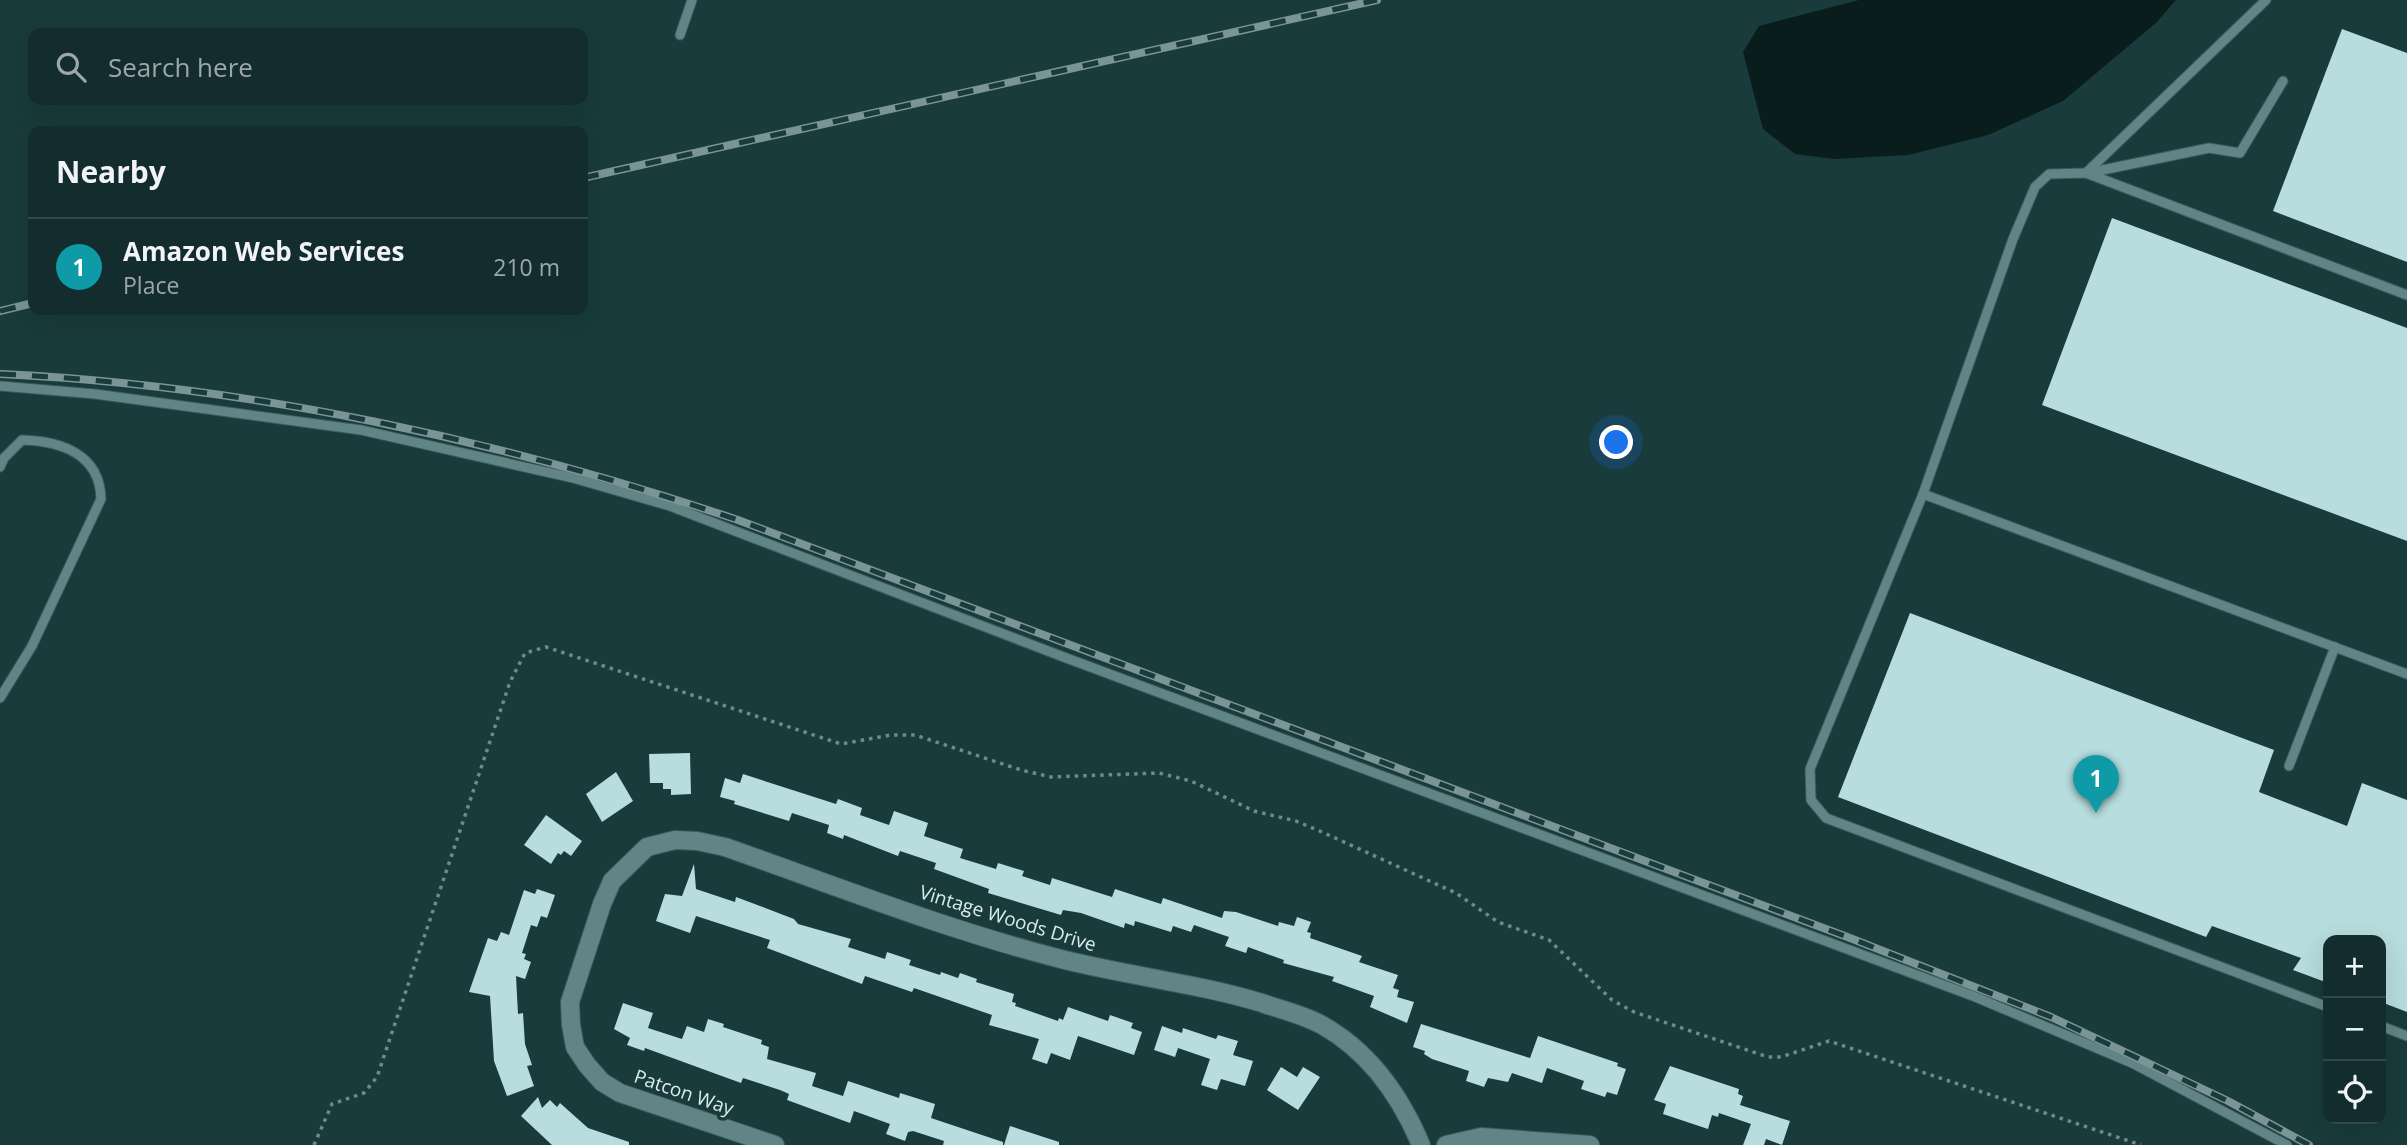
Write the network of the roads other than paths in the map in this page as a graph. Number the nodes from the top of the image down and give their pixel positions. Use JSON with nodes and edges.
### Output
{"nodes":[{"id":1,"x":692,"y":0,"type":"edge"},
{"id":2,"x":2266,"y":0,"type":"edge"},
{"id":3,"x":680,"y":35,"type":"dead end"},
{"id":4,"x":2283,"y":81,"type":"dead end"},
{"id":5,"x":2086,"y":173,"type":"junction"},
{"id":6,"x":2407,"y":295,"type":"edge"},
{"id":7,"x":0,"y":386,"type":"edge"},
{"id":8,"x":0,"y":467,"type":"edge"},
{"id":9,"x":1923,"y":494,"type":"junction"},
{"id":10,"x":2335,"y":647,"type":"junction"},
{"id":11,"x":2407,"y":674,"type":"edge"},
{"id":12,"x":0,"y":698,"type":"edge"},
{"id":13,"x":2289,"y":766,"type":"dead end"},
{"id":14,"x":587,"y":946,"type":"joint"},
{"id":15,"x":2323,"y":1005,"type":"edge"},
{"id":16,"x":2386,"y":1028,"type":"edge"},
{"id":17,"x":2407,"y":1036,"type":"edge"},
{"id":18,"x":775,"y":1145,"type":"edge"},
{"id":19,"x":1421,"y":1145,"type":"edge"},
{"id":20,"x":1446,"y":1145,"type":"edge"},
{"id":21,"x":1590,"y":1145,"type":"edge"},
{"id":22,"x":2287,"y":1145,"type":"edge"}],
"edges":[{"from":1,"to":3,"type":"lane"},
{"from":2,"to":5,"type":"lane"},
{"from":4,"to":5,"type":"lane"},
{"from":5,"to":6,"type":"lane"},
{"from":5,"to":9,"type":"lane"},
{"from":7,"to":22,"type":"lane"},
{"from":8,"to":12,"type":"lane"},
{"from":9,"to":10,"type":"lane"},
{"from":9,"to":15,"type":"lane"},
{"from":10,"to":11,"type":"lane"},
{"from":10,"to":13,"type":"lane"},
{"from":14,"to":18,"type":"street","name":"Patcon Way"},
{"from":14,"to":19,"type":"street","name":"Vintage Woods Drive"},
{"from":16,"to":17,"type":"lane"},
{"from":20,"to":21,"type":"street"}]}
